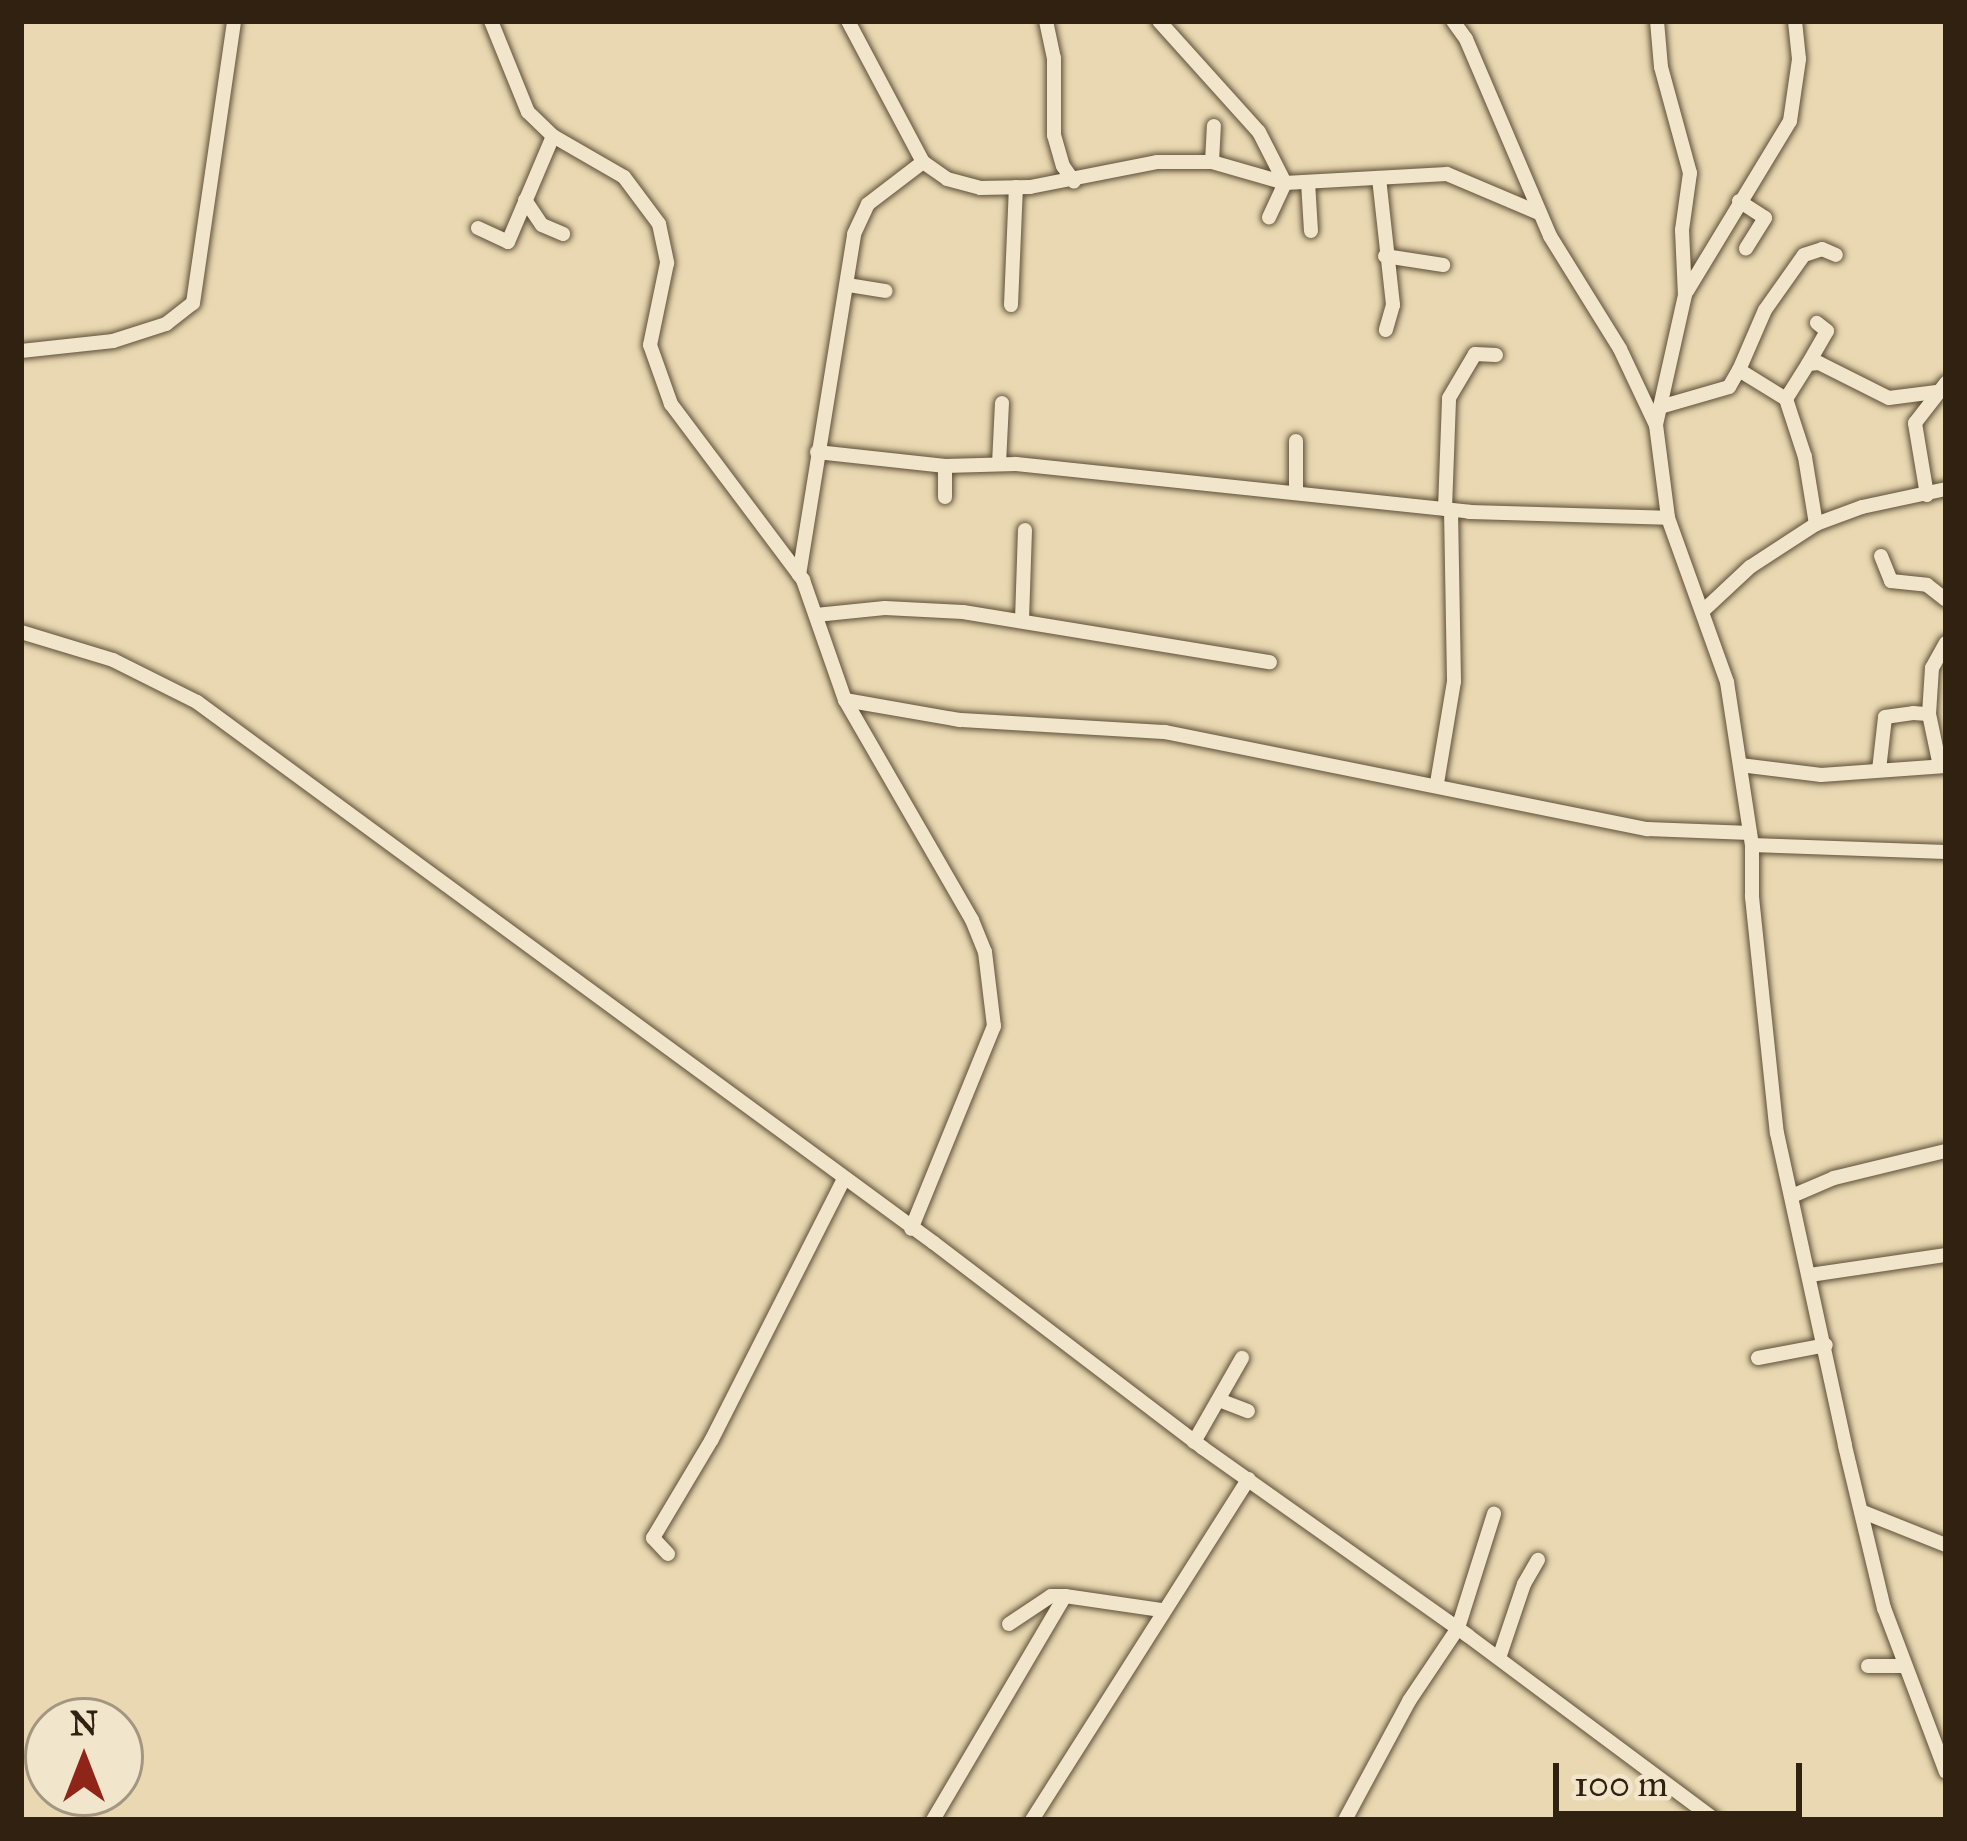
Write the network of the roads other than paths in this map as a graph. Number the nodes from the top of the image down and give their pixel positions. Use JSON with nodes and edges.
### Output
{"nodes":[{"id":1,"x":234,"y":21,"type":"edge"},
{"id":2,"x":491,"y":21,"type":"edge"},
{"id":3,"x":848,"y":21,"type":"edge"},
{"id":4,"x":1046,"y":21,"type":"edge"},
{"id":5,"x":1159,"y":21,"type":"edge"},
{"id":6,"x":1453,"y":21,"type":"edge"},
{"id":7,"x":1657,"y":21,"type":"edge"},
{"id":8,"x":1795,"y":21,"type":"edge"},
{"id":9,"x":1214,"y":126,"type":"dead end"},
{"id":10,"x":553,"y":136,"type":"junction"},
{"id":11,"x":923,"y":162,"type":"junction"},
{"id":12,"x":1212,"y":162,"type":"junction"},
{"id":13,"x":1379,"y":178,"type":"junction"},
{"id":14,"x":1074,"y":182,"type":"junction"},
{"id":15,"x":1308,"y":182,"type":"junction"},
{"id":16,"x":1285,"y":183,"type":"junction"},
{"id":17,"x":1016,"y":187,"type":"junction"},
{"id":18,"x":525,"y":200,"type":"junction"},
{"id":19,"x":1739,"y":201,"type":"junction"},
{"id":20,"x":1539,"y":213,"type":"junction"},
{"id":21,"x":1269,"y":218,"type":"dead end"},
{"id":22,"x":478,"y":229,"type":"dead end"},
{"id":23,"x":1311,"y":231,"type":"dead end"},
{"id":24,"x":563,"y":234,"type":"dead end"},
{"id":25,"x":1746,"y":248,"type":"dead end"},
{"id":26,"x":1836,"y":254,"type":"dead end"},
{"id":27,"x":1385,"y":256,"type":"junction"},
{"id":28,"x":1443,"y":265,"type":"dead end"},
{"id":29,"x":848,"y":285,"type":"junction"},
{"id":30,"x":886,"y":290,"type":"dead end"},
{"id":31,"x":1684,"y":295,"type":"junction"},
{"id":32,"x":1011,"y":304,"type":"dead end"},
{"id":33,"x":1817,"y":322,"type":"dead end"},
{"id":34,"x":1387,"y":330,"type":"dead end"},
{"id":35,"x":21,"y":351,"type":"edge"},
{"id":36,"x":1496,"y":355,"type":"dead end"},
{"id":37,"x":1808,"y":364,"type":"junction"},
{"id":38,"x":1739,"y":370,"type":"junction"},
{"id":39,"x":1941,"y":387,"type":"edge"},
{"id":40,"x":1786,"y":399,"type":"junction"},
{"id":41,"x":1001,"y":403,"type":"dead end"},
{"id":42,"x":1660,"y":406,"type":"junction"},
{"id":43,"x":1656,"y":425,"type":"junction"},
{"id":44,"x":1296,"y":441,"type":"dead end"},
{"id":45,"x":818,"y":452,"type":"junction"},
{"id":46,"x":999,"y":464,"type":"junction"},
{"id":47,"x":945,"y":466,"type":"junction"},
{"id":48,"x":1946,"y":489,"type":"edge"},
{"id":49,"x":1296,"y":493,"type":"junction"},
{"id":50,"x":1927,"y":495,"type":"junction"},
{"id":51,"x":945,"y":497,"type":"dead end"},
{"id":52,"x":1448,"y":509,"type":"junction"},
{"id":53,"x":1668,"y":518,"type":"junction"},
{"id":54,"x":1816,"y":524,"type":"junction"},
{"id":55,"x":1025,"y":530,"type":"dead end"},
{"id":56,"x":1882,"y":556,"type":"dead end"},
{"id":57,"x":799,"y":575,"type":"junction"},
{"id":58,"x":1946,"y":600,"type":"edge"},
{"id":59,"x":1705,"y":609,"type":"junction"},
{"id":60,"x":816,"y":615,"type":"junction"},
{"id":61,"x":1022,"y":620,"type":"junction"},
{"id":62,"x":22,"y":632,"type":"edge"},
{"id":63,"x":1946,"y":643,"type":"edge"},
{"id":64,"x":1270,"y":662,"type":"dead end"},
{"id":65,"x":845,"y":700,"type":"junction"},
{"id":66,"x":1929,"y":714,"type":"junction"},
{"id":67,"x":1740,"y":765,"type":"junction"},
{"id":68,"x":1943,"y":766,"type":"edge"},
{"id":69,"x":1879,"y":770,"type":"junction"},
{"id":70,"x":1437,"y":783,"type":"junction"},
{"id":71,"x":1751,"y":839,"type":"junction"},
{"id":72,"x":1946,"y":852,"type":"edge"},
{"id":73,"x":1946,"y":1151,"type":"edge"},
{"id":74,"x":844,"y":1179,"type":"junction"},
{"id":75,"x":1792,"y":1196,"type":"junction"},
{"id":76,"x":911,"y":1229,"type":"junction"},
{"id":77,"x":1946,"y":1255,"type":"edge"},
{"id":78,"x":1810,"y":1275,"type":"junction"},
{"id":79,"x":1826,"y":1345,"type":"junction"},
{"id":80,"x":1242,"y":1358,"type":"dead end"},
{"id":81,"x":1758,"y":1358,"type":"dead end"},
{"id":82,"x":1219,"y":1400,"type":"junction"},
{"id":83,"x":1249,"y":1411,"type":"dead end"},
{"id":84,"x":1194,"y":1442,"type":"junction"},
{"id":85,"x":1249,"y":1479,"type":"junction"},
{"id":86,"x":1863,"y":1512,"type":"junction"},
{"id":87,"x":1494,"y":1514,"type":"dead end"},
{"id":88,"x":1946,"y":1545,"type":"edge"},
{"id":89,"x":668,"y":1554,"type":"dead end"},
{"id":90,"x":1538,"y":1560,"type":"dead end"},
{"id":91,"x":1066,"y":1596,"type":"junction"},
{"id":92,"x":1161,"y":1610,"type":"junction"},
{"id":93,"x":1009,"y":1624,"type":"dead end"},
{"id":94,"x":1458,"y":1628,"type":"junction"},
{"id":95,"x":1499,"y":1658,"type":"junction"},
{"id":96,"x":1868,"y":1666,"type":"dead end"},
{"id":97,"x":1905,"y":1666,"type":"junction"},
{"id":98,"x":1946,"y":1772,"type":"edge"},
{"id":99,"x":933,"y":1820,"type":"edge"},
{"id":100,"x":1032,"y":1820,"type":"edge"},
{"id":101,"x":1345,"y":1820,"type":"edge"},
{"id":102,"x":1715,"y":1820,"type":"edge"}],
"edges":[{"from":1,"to":35,"type":"street"},
{"from":2,"to":10,"type":"street"},
{"from":3,"to":11,"type":"street"},
{"from":4,"to":14,"type":"street"},
{"from":5,"to":16,"type":"street"},
{"from":6,"to":20,"type":"street"},
{"from":7,"to":31,"type":"street"},
{"from":8,"to":19,"type":"street"},
{"from":9,"to":12,"type":"street"},
{"from":10,"to":18,"type":"street"},
{"from":10,"to":57,"type":"street"},
{"from":11,"to":17,"type":"street"},
{"from":11,"to":29,"type":"street"},
{"from":12,"to":14,"type":"street"},
{"from":12,"to":16,"type":"street"},
{"from":13,"to":15,"type":"street"},
{"from":13,"to":20,"type":"street"},
{"from":13,"to":27,"type":"street"},
{"from":14,"to":17,"type":"street"},
{"from":15,"to":16,"type":"street"},
{"from":15,"to":23,"type":"street"},
{"from":16,"to":21,"type":"street"},
{"from":17,"to":32,"type":"street"},
{"from":18,"to":22,"type":"street"},
{"from":18,"to":24,"type":"street"},
{"from":19,"to":25,"type":"street"},
{"from":19,"to":31,"type":"street"},
{"from":20,"to":43,"type":"street"},
{"from":26,"to":38,"type":"street"},
{"from":27,"to":28,"type":"street"},
{"from":27,"to":34,"type":"street"},
{"from":29,"to":30,"type":"street"},
{"from":29,"to":45,"type":"street"},
{"from":31,"to":42,"type":"street"},
{"from":33,"to":37,"type":"street"},
{"from":36,"to":52,"type":"street"},
{"from":37,"to":39,"type":"street"},
{"from":37,"to":40,"type":"street"},
{"from":38,"to":40,"type":"street"},
{"from":38,"to":42,"type":"street"},
{"from":39,"to":50,"type":"street"},
{"from":40,"to":54,"type":"street"},
{"from":41,"to":46,"type":"street"},
{"from":42,"to":43,"type":"street"},
{"from":43,"to":53,"type":"street"},
{"from":44,"to":49,"type":"street"},
{"from":45,"to":47,"type":"street"},
{"from":45,"to":57,"type":"street"},
{"from":46,"to":47,"type":"street"},
{"from":46,"to":49,"type":"street"},
{"from":47,"to":51,"type":"street"},
{"from":48,"to":50,"type":"street"},
{"from":49,"to":52,"type":"street"},
{"from":50,"to":54,"type":"street"},
{"from":52,"to":53,"type":"street"},
{"from":52,"to":70,"type":"street"},
{"from":53,"to":59,"type":"street"},
{"from":54,"to":59,"type":"street"},
{"from":55,"to":61,"type":"street"},
{"from":56,"to":58,"type":"street"},
{"from":57,"to":60,"type":"street"},
{"from":59,"to":67,"type":"street"},
{"from":60,"to":61,"type":"street"},
{"from":60,"to":65,"type":"street"},
{"from":61,"to":64,"type":"street"},
{"from":62,"to":74,"type":"street"},
{"from":63,"to":66,"type":"street"},
{"from":65,"to":70,"type":"street"},
{"from":65,"to":76,"type":"street"},
{"from":66,"to":68,"type":"street"},
{"from":66,"to":69,"type":"street"},
{"from":67,"to":69,"type":"street"},
{"from":67,"to":71,"type":"street"},
{"from":68,"to":69,"type":"street"},
{"from":70,"to":71,"type":"street"},
{"from":71,"to":72,"type":"street"},
{"from":71,"to":75,"type":"street"},
{"from":73,"to":75,"type":"street"},
{"from":74,"to":76,"type":"street"},
{"from":74,"to":89,"type":"street"},
{"from":75,"to":78,"type":"street"},
{"from":76,"to":84,"type":"street"},
{"from":77,"to":78,"type":"street"},
{"from":78,"to":79,"type":"street"},
{"from":79,"to":81,"type":"street"},
{"from":79,"to":86,"type":"street"},
{"from":80,"to":82,"type":"street"},
{"from":82,"to":83,"type":"street"},
{"from":82,"to":84,"type":"street"},
{"from":84,"to":85,"type":"street"},
{"from":85,"to":92,"type":"street"},
{"from":85,"to":94,"type":"street"},
{"from":86,"to":88,"type":"street"},
{"from":86,"to":97,"type":"street"},
{"from":87,"to":94,"type":"street"},
{"from":90,"to":95,"type":"street"},
{"from":91,"to":92,"type":"street"},
{"from":91,"to":93,"type":"street"},
{"from":91,"to":99,"type":"street"},
{"from":92,"to":100,"type":"street"},
{"from":94,"to":95,"type":"street"},
{"from":94,"to":101,"type":"street"},
{"from":95,"to":102,"type":"street"},
{"from":96,"to":97,"type":"street"},
{"from":97,"to":98,"type":"street"}]}
